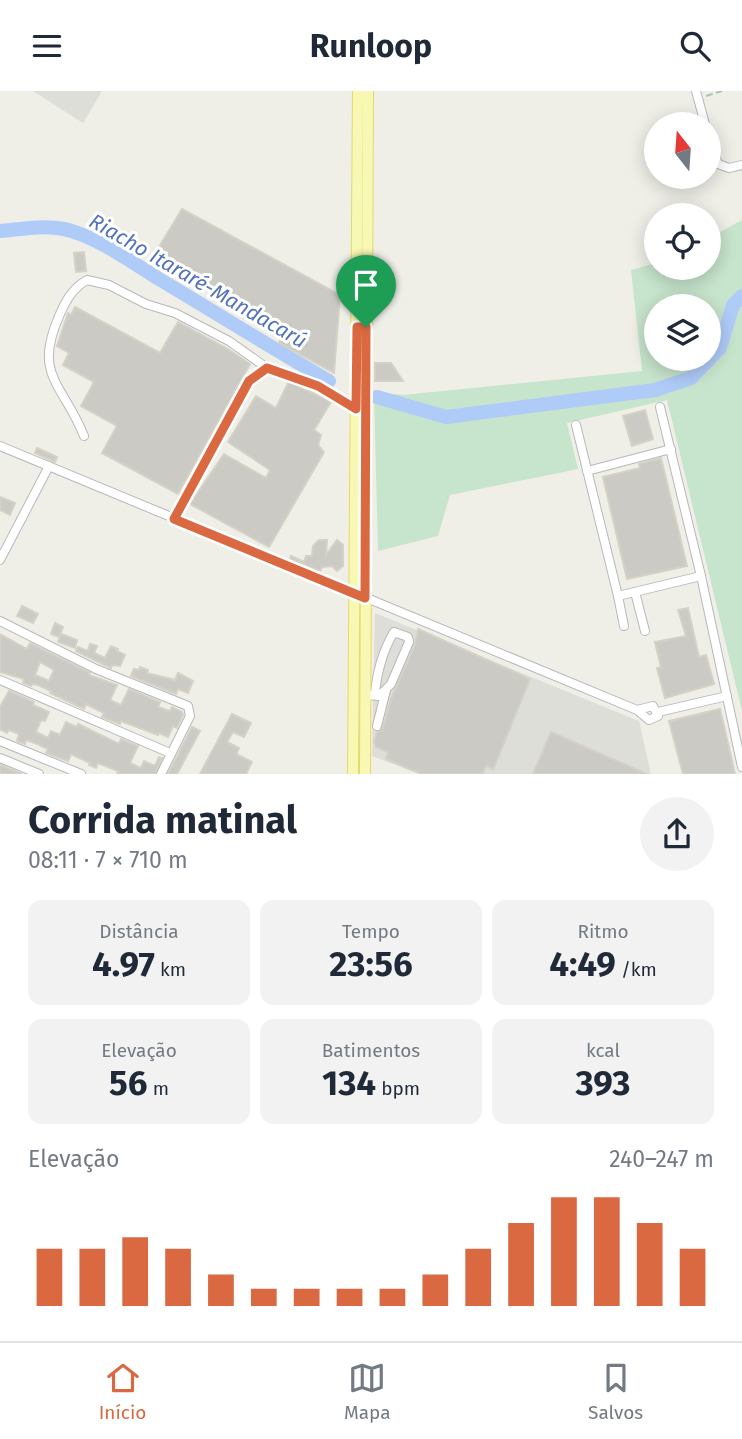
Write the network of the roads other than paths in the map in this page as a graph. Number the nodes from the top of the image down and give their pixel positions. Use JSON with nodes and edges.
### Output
{"nodes":[{"id":1,"x":358,"y":91,"type":"edge"},
{"id":2,"x":368,"y":91,"type":"edge"},
{"id":3,"x":697,"y":95,"type":"edge"},
{"id":4,"x":702,"y":112,"type":"edge"},
{"id":5,"x":742,"y":165,"type":"edge"},
{"id":6,"x":721,"y":166,"type":"edge"},
{"id":7,"x":361,"y":327,"type":"junction"},
{"id":8,"x":361,"y":352,"type":"junction"},
{"id":9,"x":267,"y":368,"type":"junction"},
{"id":10,"x":660,"y":407,"type":"dead end"},
{"id":11,"x":356,"y":409,"type":"junction"},
{"id":12,"x":576,"y":425,"type":"dead end"},
{"id":13,"x":84,"y":436,"type":"dead end"},
{"id":14,"x":0,"y":446,"type":"edge"},
{"id":15,"x":671,"y":449,"type":"junction"},
{"id":16,"x":49,"y":466,"type":"junction"},
{"id":17,"x":587,"y":471,"type":"junction"},
{"id":18,"x":174,"y":519,"type":"junction"},
{"id":19,"x":0,"y":560,"type":"edge"},
{"id":20,"x":701,"y":576,"type":"junction"},
{"id":21,"x":635,"y":592,"type":"junction"},
{"id":22,"x":354,"y":593,"type":"junction"},
{"id":23,"x":618,"y":596,"type":"junction"},
{"id":24,"x":365,"y":598,"type":"junction"},
{"id":25,"x":0,"y":621,"type":"edge"},
{"id":26,"x":624,"y":626,"type":"dead end"},
{"id":27,"x":645,"y":631,"type":"dead end"},
{"id":28,"x":543,"y":671,"type":"junction"},
{"id":29,"x":0,"y":680,"type":"edge"},
{"id":30,"x":540,"y":680,"type":"dead end"},
{"id":31,"x":386,"y":690,"type":"junction"},
{"id":32,"x":370,"y":695,"type":"junction"},
{"id":33,"x":727,"y":696,"type":"junction"},
{"id":34,"x":377,"y":726,"type":"dead end"},
{"id":35,"x":0,"y":741,"type":"edge"},
{"id":36,"x":170,"y":753,"type":"junction"},
{"id":37,"x":0,"y":758,"type":"edge"},
{"id":38,"x":742,"y":767,"type":"edge"},
{"id":39,"x":39,"y":774,"type":"edge"},
{"id":40,"x":81,"y":774,"type":"edge"},
{"id":41,"x":161,"y":774,"type":"edge"},
{"id":42,"x":353,"y":774,"type":"edge"},
{"id":43,"x":365,"y":774,"type":"edge"}],
"edges":[{"from":1,"to":7,"type":"main road"},
{"from":2,"to":7,"type":"main road"},
{"from":3,"to":4,"type":"street"},
{"from":5,"to":6,"type":"street"},
{"from":7,"to":8,"type":"main road"},
{"from":8,"to":11,"type":"main road"},
{"from":8,"to":24,"type":"main road"},
{"from":9,"to":11,"type":"street"},
{"from":9,"to":13,"type":"street"},
{"from":9,"to":18,"type":"street"},
{"from":10,"to":15,"type":"street"},
{"from":11,"to":22,"type":"main road"},
{"from":12,"to":17,"type":"street"},
{"from":14,"to":16,"type":"street"},
{"from":15,"to":17,"type":"street"},
{"from":15,"to":20,"type":"street"},
{"from":16,"to":18,"type":"street"},
{"from":16,"to":19,"type":"street"},
{"from":17,"to":23,"type":"street"},
{"from":18,"to":22,"type":"street"},
{"from":20,"to":21,"type":"street"},
{"from":20,"to":33,"type":"street"},
{"from":21,"to":23,"type":"street"},
{"from":21,"to":27,"type":"street"},
{"from":22,"to":24,"type":"street"},
{"from":22,"to":42,"type":"main road"},
{"from":23,"to":26,"type":"street"},
{"from":24,"to":28,"type":"street"},
{"from":24,"to":32,"type":"main road"},
{"from":25,"to":36,"type":"street"},
{"from":28,"to":30,"type":"street"},
{"from":28,"to":33,"type":"street"},
{"from":29,"to":36,"type":"street"},
{"from":31,"to":32,"type":"street"},
{"from":31,"to":32,"type":"street"},
{"from":31,"to":34,"type":"street"},
{"from":32,"to":43,"type":"main road"},
{"from":33,"to":38,"type":"street"},
{"from":35,"to":40,"type":"street"},
{"from":36,"to":41,"type":"street"},
{"from":37,"to":39,"type":"street"}]}
